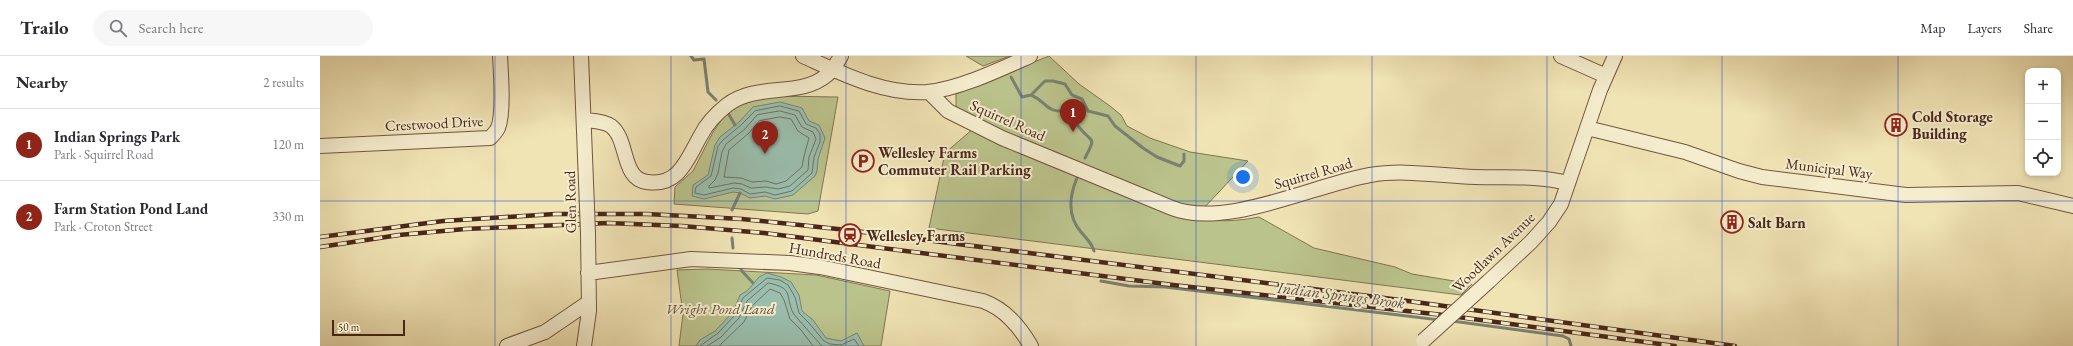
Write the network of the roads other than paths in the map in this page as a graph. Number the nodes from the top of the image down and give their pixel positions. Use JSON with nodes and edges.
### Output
{"nodes":[{"id":1,"x":500,"y":56,"type":"edge"},
{"id":2,"x":581,"y":56,"type":"edge"},
{"id":3,"x":803,"y":56,"type":"edge"},
{"id":4,"x":841,"y":56,"type":"edge"},
{"id":5,"x":1030,"y":56,"type":"edge"},
{"id":6,"x":1560,"y":56,"type":"edge"},
{"id":7,"x":1615,"y":56,"type":"edge"},
{"id":8,"x":833,"y":70,"type":"junction"},
{"id":9,"x":1606,"y":76,"type":"junction"},
{"id":10,"x":929,"y":92,"type":"junction"},
{"id":11,"x":585,"y":120,"type":"junction"},
{"id":12,"x":1587,"y":128,"type":"junction"},
{"id":13,"x":320,"y":146,"type":"edge"},
{"id":14,"x":1568,"y":183,"type":"junction"},
{"id":15,"x":2073,"y":206,"type":"edge"},
{"id":16,"x":588,"y":273,"type":"junction"},
{"id":17,"x":589,"y":302,"type":"junction"},
{"id":18,"x":1420,"y":343,"type":"edge"},
{"id":19,"x":507,"y":346,"type":"edge"},
{"id":20,"x":584,"y":346,"type":"edge"},
{"id":21,"x":1031,"y":346,"type":"edge"}],
"edges":[{"from":1,"to":13,"type":"street","name":"Crestwood Drive"},
{"from":2,"to":11,"type":"street","name":"Glen Road"},
{"from":3,"to":8,"type":"street"},
{"from":4,"to":8,"type":"street"},
{"from":5,"to":10,"type":"street"},
{"from":6,"to":9,"type":"street"},
{"from":7,"to":9,"type":"street","name":"Woodlawn Avenue"},
{"from":8,"to":10,"type":"street"},
{"from":8,"to":11,"type":"street"},
{"from":9,"to":12,"type":"street","name":"Woodlawn Avenue"},
{"from":10,"to":14,"type":"street","name":"Squirrel Road"},
{"from":11,"to":16,"type":"street","name":"Glen Road","bridge":true},
{"from":12,"to":14,"type":"street","name":"Woodlawn Avenue"},
{"from":12,"to":15,"type":"street","name":"Municipal Way"},
{"from":14,"to":18,"type":"street","name":"Woodlawn Avenue","bridge":true},
{"from":16,"to":17,"type":"street","name":"Glen Road"},
{"from":16,"to":21,"type":"street","name":"Hundreds Road"},
{"from":17,"to":19,"type":"street"},
{"from":17,"to":20,"type":"street","name":"Glen Road"}]}
